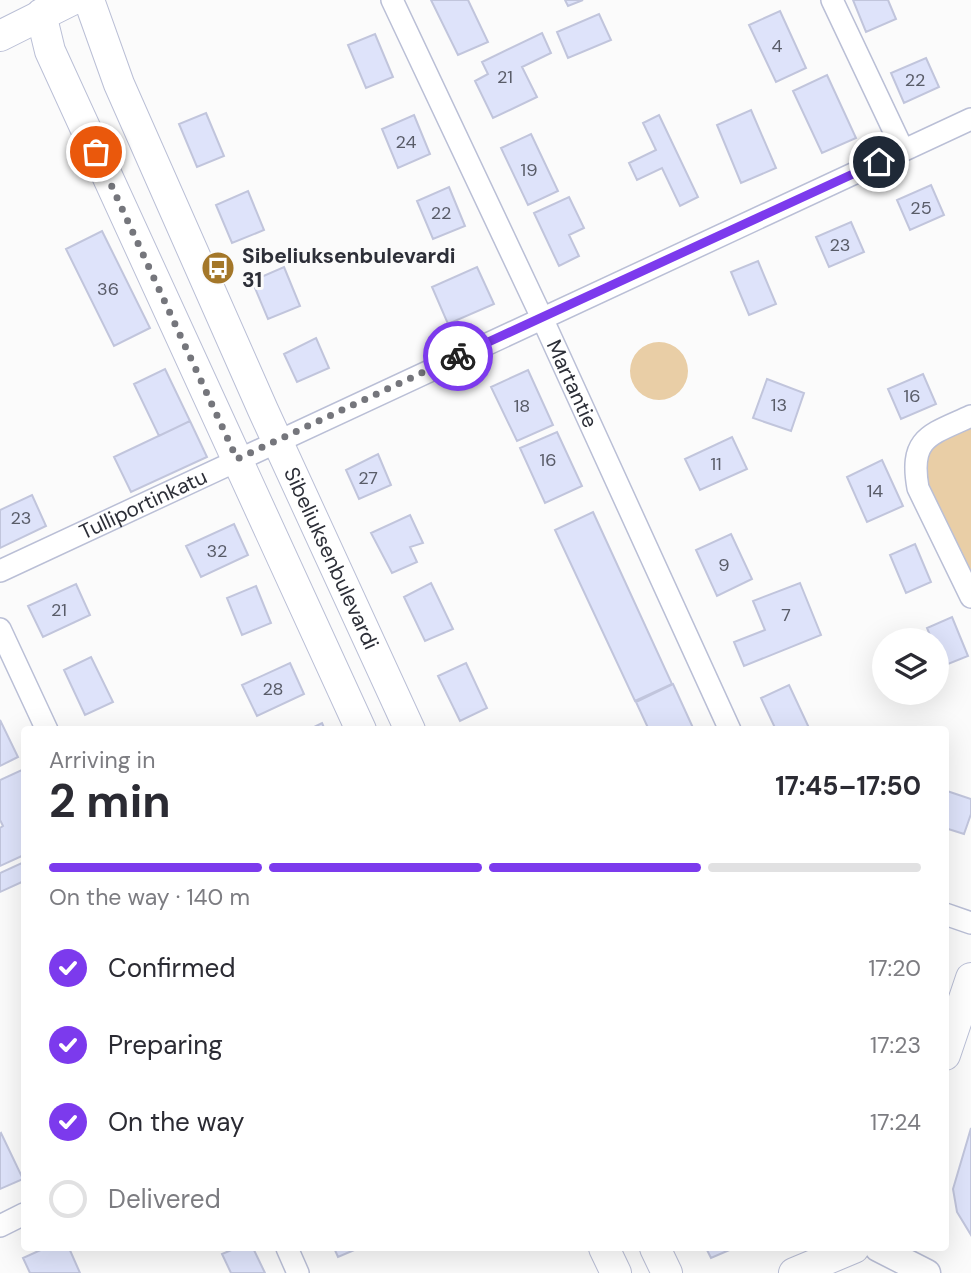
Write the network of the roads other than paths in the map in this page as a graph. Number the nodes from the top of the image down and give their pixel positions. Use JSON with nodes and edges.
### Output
{"nodes":[{"id":1,"x":89,"y":0,"type":"edge"},
{"id":2,"x":392,"y":0,"type":"edge"},
{"id":3,"x":832,"y":0,"type":"edge"},
{"id":4,"x":55,"y":6,"type":"edge"},
{"id":5,"x":0,"y":36,"type":"edge"},
{"id":6,"x":971,"y":119,"type":"edge"},
{"id":7,"x":903,"y":150,"type":"junction"},
{"id":8,"x":542,"y":318,"type":"junction"},
{"id":9,"x":971,"y":416,"type":"edge"},
{"id":10,"x":276,"y":441,"type":"junction"},
{"id":11,"x":237,"y":459,"type":"junction"},
{"id":12,"x":0,"y":571,"type":"edge"},
{"id":13,"x":971,"y":597,"type":"edge"},
{"id":14,"x":0,"y":629,"type":"edge"},
{"id":15,"x":45,"y":726,"type":"edge"},
{"id":16,"x":359,"y":726,"type":"edge"},
{"id":17,"x":408,"y":726,"type":"edge"},
{"id":18,"x":728,"y":726,"type":"edge"},
{"id":19,"x":949,"y":915,"type":"edge"},
{"id":20,"x":971,"y":923,"type":"edge"},
{"id":21,"x":971,"y":978,"type":"edge"},
{"id":22,"x":949,"y":1043,"type":"edge"},
{"id":23,"x":21,"y":1216,"type":"edge"},
{"id":24,"x":0,"y":1226,"type":"edge"},
{"id":25,"x":288,"y":1251,"type":"edge"},
{"id":26,"x":605,"y":1251,"type":"edge"},
{"id":27,"x":656,"y":1251,"type":"edge"},
{"id":28,"x":847,"y":1251,"type":"edge"},
{"id":29,"x":884,"y":1251,"type":"edge"},
{"id":30,"x":298,"y":1273,"type":"edge"},
{"id":31,"x":616,"y":1273,"type":"edge"},
{"id":32,"x":667,"y":1273,"type":"edge"},
{"id":33,"x":794,"y":1273,"type":"edge"},
{"id":34,"x":927,"y":1273,"type":"edge"}],
"edges":[{"from":1,"to":10,"type":"main road","name":"Sibeliuksenbulevardi"},
{"from":2,"to":8,"type":"street","name":"Martantie"},
{"from":3,"to":7,"type":"street"},
{"from":4,"to":5,"type":"main road"},
{"from":4,"to":11,"type":"main road","name":"Sibeliuksenbulevardi"},
{"from":6,"to":7,"type":"street","name":"Tulliportinkatu"},
{"from":7,"to":8,"type":"street","name":"Tulliportinkatu"},
{"from":8,"to":10,"type":"street","name":"Tulliportinkatu"},
{"from":8,"to":18,"type":"street","name":"Martantie"},
{"from":9,"to":13,"type":"street"},
{"from":10,"to":11,"type":"street","name":"Tulliportinkatu"},
{"from":10,"to":17,"type":"main road","name":"Sibeliuksenbulevardi"},
{"from":11,"to":12,"type":"street","name":"Tulliportinkatu"},
{"from":11,"to":16,"type":"main road","name":"Sibeliuksenbulevardi"},
{"from":14,"to":15,"type":"street"},
{"from":19,"to":20,"type":"street"},
{"from":21,"to":22,"type":"main road"},
{"from":23,"to":24,"type":"street"},
{"from":25,"to":30,"type":"street"},
{"from":26,"to":31,"type":"main road"},
{"from":27,"to":32,"type":"main road"},
{"from":28,"to":33,"type":"main road"},
{"from":29,"to":34,"type":"street"}]}
